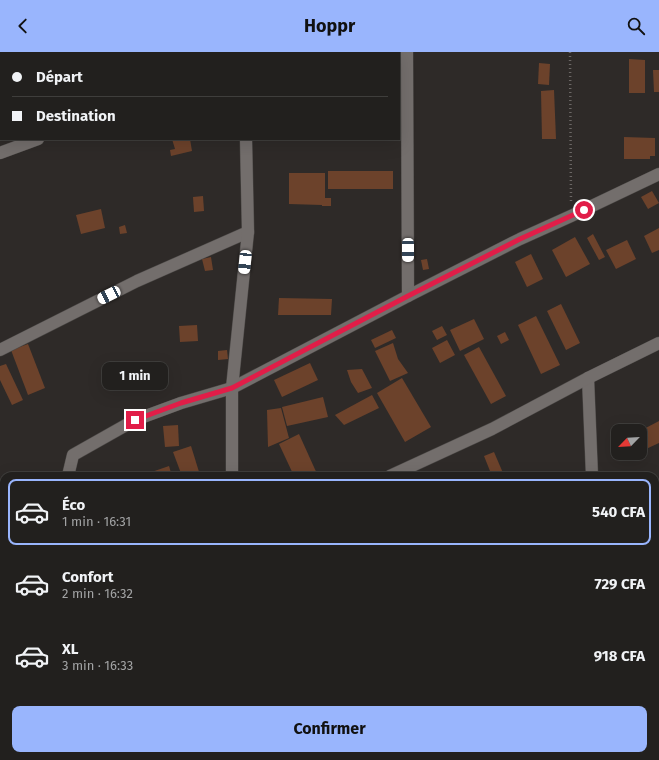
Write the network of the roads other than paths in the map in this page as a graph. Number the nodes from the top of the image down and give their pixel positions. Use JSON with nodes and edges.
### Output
{"nodes":[{"id":1,"x":407,"y":52,"type":"edge"},
{"id":2,"x":35,"y":140,"type":"edge"},
{"id":3,"x":246,"y":140,"type":"edge"},
{"id":4,"x":0,"y":153,"type":"edge"},
{"id":5,"x":659,"y":174,"type":"edge"},
{"id":6,"x":248,"y":232,"type":"junction"},
{"id":7,"x":408,"y":296,"type":"junction"},
{"id":8,"x":659,"y":343,"type":"edge"},
{"id":9,"x":0,"y":350,"type":"edge"},
{"id":10,"x":588,"y":378,"type":"junction"},
{"id":11,"x":232,"y":388,"type":"junction"},
{"id":12,"x":69,"y":472,"type":"edge"},
{"id":13,"x":232,"y":472,"type":"edge"},
{"id":14,"x":399,"y":472,"type":"edge"},
{"id":15,"x":592,"y":472,"type":"edge"}],
"edges":[{"from":1,"to":7,"type":"street"},
{"from":2,"to":4,"type":"street"},
{"from":3,"to":6,"type":"street"},
{"from":5,"to":7,"type":"street"},
{"from":6,"to":9,"type":"street"},
{"from":6,"to":11,"type":"street"},
{"from":7,"to":11,"type":"street"},
{"from":8,"to":10,"type":"street"},
{"from":10,"to":14,"type":"street"},
{"from":10,"to":15,"type":"street"},
{"from":11,"to":12,"type":"street"},
{"from":11,"to":13,"type":"street"}]}
